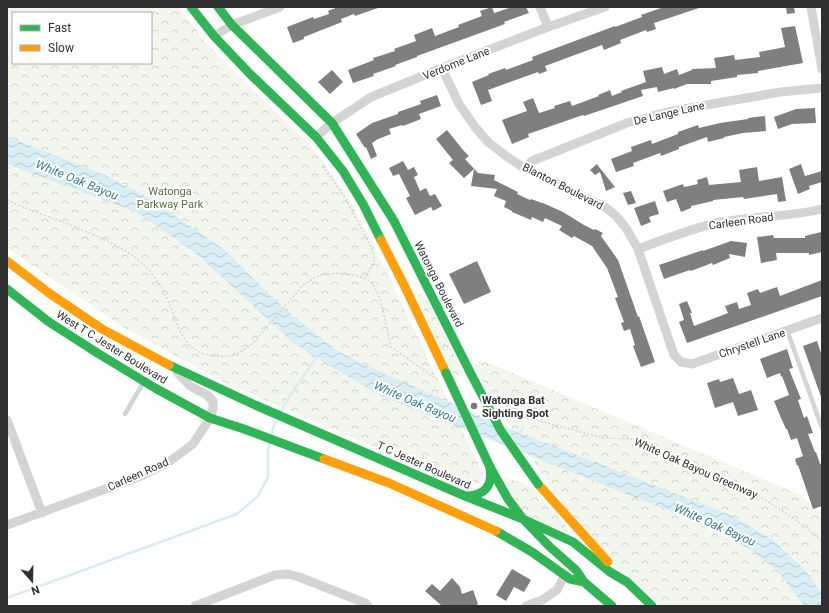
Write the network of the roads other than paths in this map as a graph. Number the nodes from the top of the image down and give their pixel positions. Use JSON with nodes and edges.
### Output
{"nodes":[{"id":1,"x":192,"y":7,"type":"edge"},
{"id":2,"x":218,"y":7,"type":"edge"},
{"id":3,"x":280,"y":7,"type":"edge"},
{"id":4,"x":540,"y":7,"type":"edge"},
{"id":5,"x":605,"y":7,"type":"edge"},
{"id":6,"x":810,"y":7,"type":"edge"},
{"id":7,"x":232,"y":26,"type":"junction"},
{"id":8,"x":548,"y":27,"type":"junction"},
{"id":9,"x":214,"y":36,"type":"junction"},
{"id":10,"x":442,"y":68,"type":"junction"},
{"id":11,"x":822,"y":69,"type":"edge"},
{"id":12,"x":822,"y":88,"type":"edge"},
{"id":13,"x":332,"y":124,"type":"junction"},
{"id":14,"x":316,"y":137,"type":"junction"},
{"id":15,"x":524,"y":168,"type":"junction"},
{"id":16,"x":822,"y":209,"type":"edge"},
{"id":17,"x":638,"y":249,"type":"junction"},
{"id":18,"x":7,"y":261,"type":"edge"},
{"id":19,"x":414,"y":283,"type":"junction"},
{"id":20,"x":7,"y":289,"type":"edge"},
{"id":21,"x":822,"y":318,"type":"edge"},
{"id":22,"x":788,"y":330,"type":"junction"},
{"id":23,"x":681,"y":362,"type":"joint"},
{"id":24,"x":172,"y":367,"type":"junction"},
{"id":25,"x":144,"y":381,"type":"junction"},
{"id":26,"x":124,"y":414,"type":"dead end"},
{"id":27,"x":210,"y":418,"type":"junction"},
{"id":28,"x":7,"y":420,"type":"edge"},
{"id":29,"x":822,"y":428,"type":"edge"},
{"id":30,"x":490,"y":467,"type":"junction"},
{"id":31,"x":393,"y":475,"type":"junction"},
{"id":32,"x":465,"y":496,"type":"junction"},
{"id":33,"x":42,"y":512,"type":"junction"},
{"id":34,"x":522,"y":519,"type":"junction"},
{"id":35,"x":7,"y":525,"type":"edge"},
{"id":36,"x":565,"y":575,"type":"junction"},
{"id":37,"x":584,"y":582,"type":"junction"},
{"id":38,"x":627,"y":582,"type":"junction"},
{"id":39,"x":195,"y":606,"type":"edge"},
{"id":40,"x":368,"y":606,"type":"edge"},
{"id":41,"x":526,"y":606,"type":"edge"},
{"id":42,"x":612,"y":606,"type":"edge"},
{"id":43,"x":652,"y":606,"type":"edge"}],
"edges":[{"from":1,"to":9,"type":"main road","name":"Watonga Boulevard"},
{"from":2,"to":7,"type":"main road","name":"Watonga Boulevard"},
{"from":3,"to":7,"type":"street"},
{"from":4,"to":8,"type":"street"},
{"from":5,"to":8,"type":"street","name":"Verdome Lane"},
{"from":6,"to":11,"type":"street"},
{"from":7,"to":9,"type":"street"},
{"from":7,"to":13,"type":"main road","name":"Watonga Boulevard"},
{"from":8,"to":10,"type":"street","name":"Verdome Lane"},
{"from":9,"to":14,"type":"main road","name":"Watonga Boulevard"},
{"from":10,"to":13,"type":"street","name":"Verdome Lane"},
{"from":10,"to":15,"type":"street","name":"Blanton Boulevard"},
{"from":12,"to":15,"type":"street","name":"De Lange Lane"},
{"from":13,"to":14,"type":"street","name":"Verdome Lane"},
{"from":13,"to":19,"type":"main road","name":"Watonga Boulevard"},
{"from":14,"to":19,"type":"main road","name":"Watonga Boulevard"},
{"from":15,"to":17,"type":"street","name":"Blanton Boulevard"},
{"from":16,"to":17,"type":"street","name":"Carleen Road"},
{"from":17,"to":23,"type":"street","name":"Blanton Boulevard"},
{"from":18,"to":24,"type":"main road","name":"West T C Jester Boulevard"},
{"from":19,"to":30,"type":"main road","name":"Watonga Boulevard","bridge":true},
{"from":19,"to":38,"type":"main road","name":"Watonga Boulevard","bridge":true},
{"from":20,"to":25,"type":"main road","name":"West T C Jester Boulevard"},
{"from":21,"to":22,"type":"street","name":"Chrystell Lane"},
{"from":22,"to":23,"type":"street","name":"Chrystell Lane"},
{"from":22,"to":29,"type":"lane"},
{"from":24,"to":27,"type":"street"},
{"from":24,"to":31,"type":"main road","name":"T C Jester Boulevard"},
{"from":25,"to":26,"type":"lane"},
{"from":25,"to":27,"type":"main road","name":"West T C Jester Boulevard"},
{"from":27,"to":31,"type":"main road","name":"T C Jester Boulevard"},
{"from":27,"to":33,"type":"street","name":"Carleen Road"},
{"from":28,"to":33,"type":"street"},
{"from":30,"to":32,"type":"main road"},
{"from":30,"to":34,"type":"main road","name":"Watonga Boulevard"},
{"from":31,"to":32,"type":"main road","name":"T C Jester Boulevard"},
{"from":31,"to":36,"type":"main road","name":"T C Jester Boulevard"},
{"from":32,"to":34,"type":"main road","name":"T C Jester Boulevard"},
{"from":33,"to":35,"type":"street","name":"Carleen Road"},
{"from":34,"to":37,"type":"main road","name":"Watonga Boulevard"},
{"from":34,"to":38,"type":"main road","name":"T C Jester Boulevard"},
{"from":36,"to":37,"type":"main road","name":"T C Jester Boulevard"},
{"from":36,"to":41,"type":"street"},
{"from":37,"to":42,"type":"main road","name":"T C Jester Boulevard"},
{"from":38,"to":43,"type":"main road","name":"T C Jester Boulevard"},
{"from":39,"to":40,"type":"street"}]}
